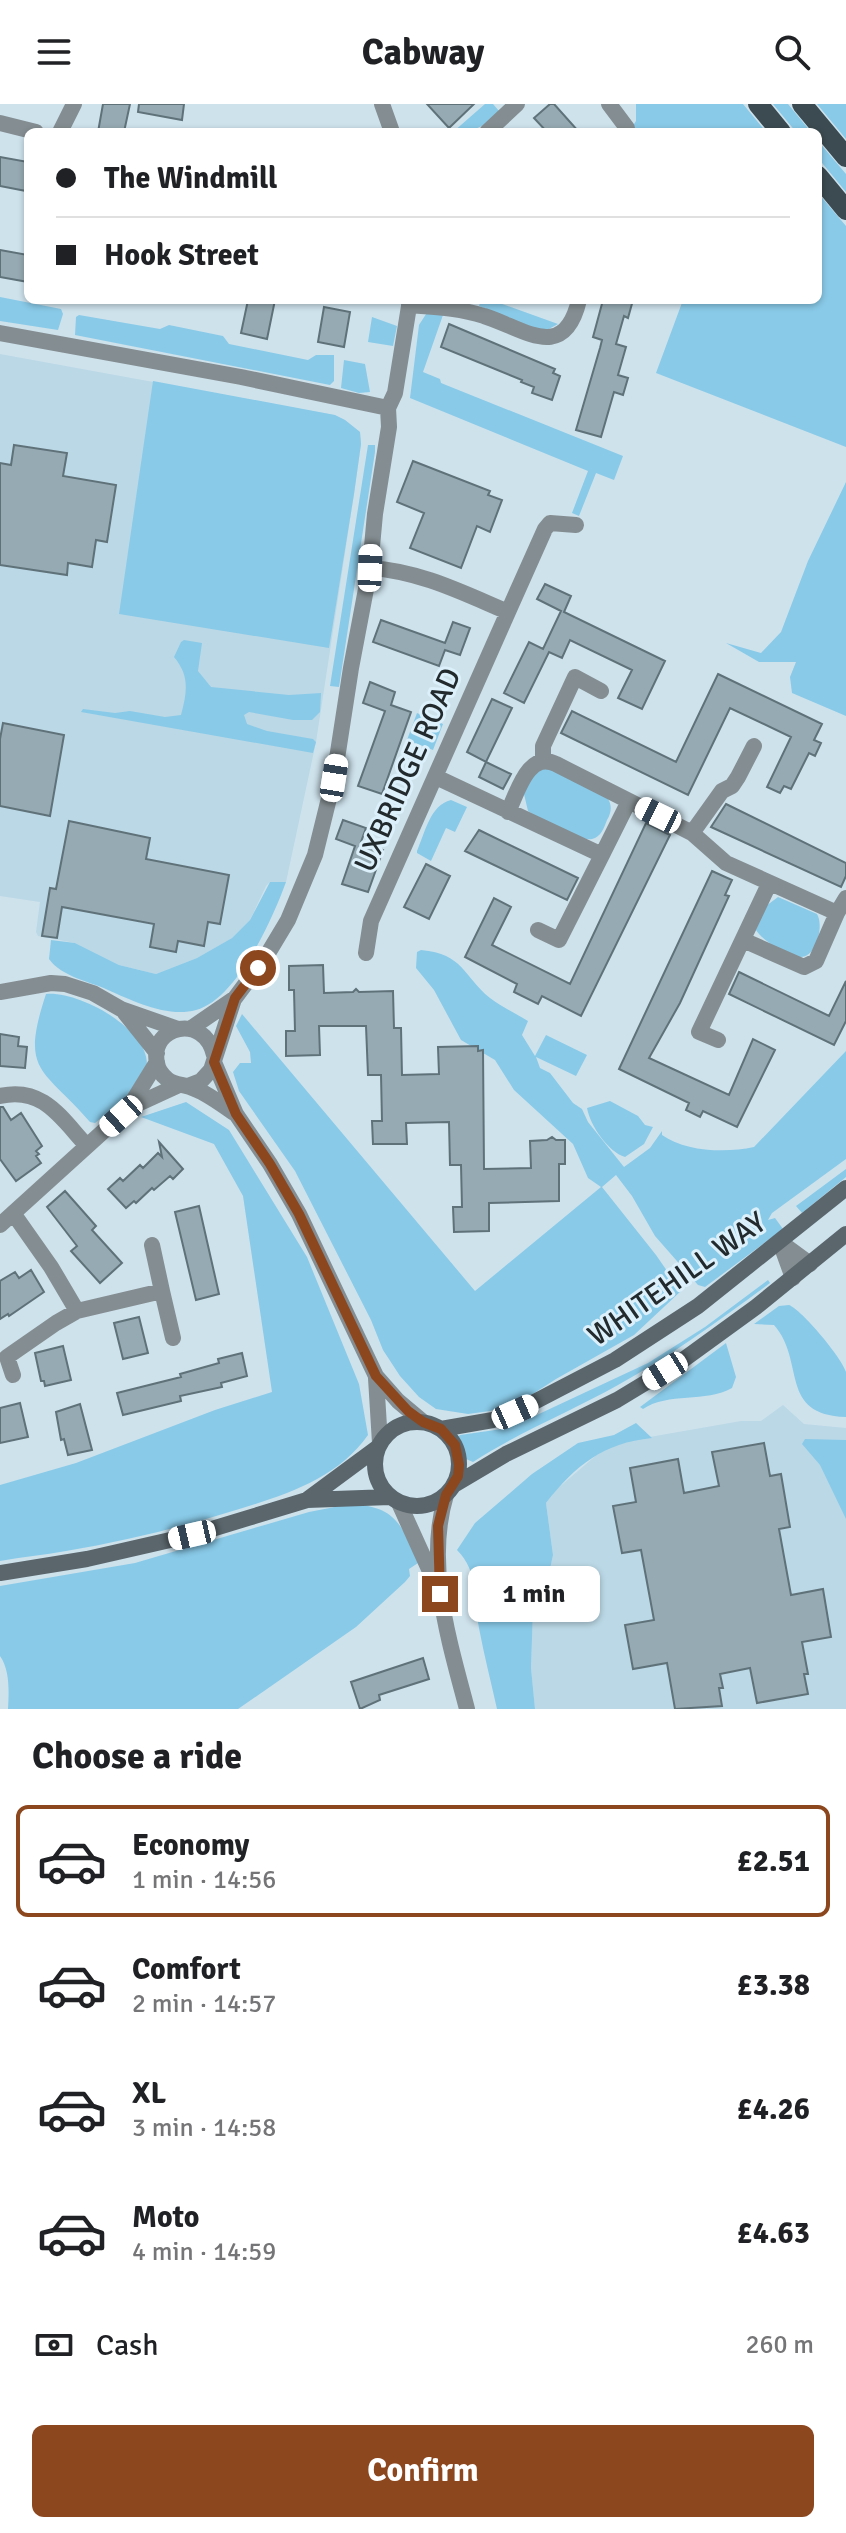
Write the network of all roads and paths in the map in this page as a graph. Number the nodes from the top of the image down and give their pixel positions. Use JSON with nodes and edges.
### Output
{"nodes":[{"id":1,"x":74,"y":104,"type":"edge"},
{"id":2,"x":382,"y":104,"type":"edge"},
{"id":3,"x":517,"y":104,"type":"edge"},
{"id":4,"x":609,"y":104,"type":"edge"},
{"id":5,"x":758,"y":104,"type":"edge"},
{"id":6,"x":802,"y":104,"type":"edge"},
{"id":7,"x":0,"y":123,"type":"edge"},
{"id":8,"x":62,"y":128,"type":"edge"},
{"id":9,"x":391,"y":128,"type":"edge"},
{"id":10,"x":491,"y":128,"type":"edge"},
{"id":11,"x":627,"y":128,"type":"dead end"},
{"id":12,"x":778,"y":128,"type":"edge"},
{"id":13,"x":822,"y":128,"type":"edge"},
{"id":14,"x":822,"y":128,"type":"edge"},
{"id":15,"x":24,"y":129,"type":"edge"},
{"id":16,"x":846,"y":157,"type":"edge"},
{"id":17,"x":822,"y":181,"type":"edge"},
{"id":18,"x":846,"y":210,"type":"edge"},
{"id":19,"x":410,"y":304,"type":"edge"},
{"id":20,"x":419,"y":304,"type":"edge"},
{"id":21,"x":578,"y":304,"type":"edge"},
{"id":22,"x":0,"y":333,"type":"edge"},
{"id":23,"x":388,"y":408,"type":"junction"},
{"id":24,"x":576,"y":525,"type":"dead end"},
{"id":25,"x":370,"y":568,"type":"junction"},
{"id":26,"x":508,"y":612,"type":"junction"},
{"id":27,"x":601,"y":691,"type":"dead end"},
{"id":28,"x":754,"y":746,"type":"dead end"},
{"id":29,"x":543,"y":760,"type":"junction"},
{"id":30,"x":436,"y":777,"type":"junction"},
{"id":31,"x":629,"y":801,"type":"junction"},
{"id":32,"x":508,"y":812,"type":"junction"},
{"id":33,"x":692,"y":833,"type":"junction"},
{"id":34,"x":602,"y":855,"type":"junction"},
{"id":35,"x":769,"y":884,"type":"junction"},
{"id":36,"x":842,"y":905,"type":"edge"},
{"id":37,"x":538,"y":930,"type":"dead end"},
{"id":38,"x":743,"y":940,"type":"junction"},
{"id":39,"x":366,"y":953,"type":"dead end"},
{"id":40,"x":0,"y":992,"type":"edge"},
{"id":41,"x":235,"y":998,"type":"junction"},
{"id":42,"x":121,"y":1009,"type":"junction"},
{"id":43,"x":184,"y":1029,"type":"junction"},
{"id":44,"x":718,"y":1040,"type":"dead end"},
{"id":45,"x":157,"y":1057,"type":"junction"},
{"id":46,"x":214,"y":1058,"type":"junction"},
{"id":47,"x":183,"y":1086,"type":"junction"},
{"id":48,"x":0,"y":1096,"type":"edge"},
{"id":49,"x":128,"y":1109,"type":"junction"},
{"id":50,"x":236,"y":1114,"type":"junction"},
{"id":51,"x":87,"y":1146,"type":"junction"},
{"id":52,"x":846,"y":1188,"type":"edge"},
{"id":53,"x":13,"y":1213,"type":"junction"},
{"id":54,"x":0,"y":1225,"type":"edge"},
{"id":55,"x":846,"y":1234,"type":"edge"},
{"id":56,"x":780,"y":1242,"type":"junction"},
{"id":57,"x":152,"y":1245,"type":"dead end"},
{"id":58,"x":810,"y":1264,"type":"junction"},
{"id":59,"x":793,"y":1278,"type":"junction"},
{"id":60,"x":162,"y":1291,"type":"junction"},
{"id":61,"x":77,"y":1311,"type":"junction"},
{"id":62,"x":173,"y":1338,"type":"dead end"},
{"id":63,"x":3,"y":1358,"type":"edge"},
{"id":64,"x":13,"y":1375,"type":"dead end"},
{"id":65,"x":376,"y":1376,"type":"junction"},
{"id":66,"x":423,"y":1422,"type":"junction"},
{"id":67,"x":441,"y":1429,"type":"junction"},
{"id":68,"x":379,"y":1446,"type":"junction"},
{"id":69,"x":450,"y":1490,"type":"junction"},
{"id":70,"x":307,"y":1500,"type":"junction"},
{"id":71,"x":394,"y":1500,"type":"junction"},
{"id":72,"x":0,"y":1573,"type":"edge"},
{"id":73,"x":440,"y":1594,"type":"junction"},
{"id":74,"x":467,"y":1709,"type":"edge"}],
"edges":[{"from":1,"to":8,"type":"street"},
{"from":2,"to":9,"type":"street"},
{"from":3,"to":10,"type":"street"},
{"from":4,"to":11,"type":"street"},
{"from":5,"to":12,"type":"main road"},
{"from":6,"to":13,"type":"main road"},
{"from":7,"to":15,"type":"street"},
{"from":14,"to":16,"type":"main road"},
{"from":17,"to":18,"type":"main road"},
{"from":19,"to":23,"type":"street"},
{"from":20,"to":21,"type":"street"},
{"from":22,"to":23,"type":"street"},
{"from":23,"to":25,"type":"street"},
{"from":24,"to":26,"type":"street","name":"UXBRIDGE ROAD"},
{"from":25,"to":26,"type":"street"},
{"from":25,"to":41,"type":"street"},
{"from":26,"to":30,"type":"street","name":"UXBRIDGE ROAD"},
{"from":27,"to":29,"type":"street"},
{"from":28,"to":33,"type":"street"},
{"from":29,"to":31,"type":"street"},
{"from":29,"to":32,"type":"street"},
{"from":30,"to":32,"type":"street"},
{"from":30,"to":39,"type":"street","name":"UXBRIDGE ROAD"},
{"from":31,"to":33,"type":"street"},
{"from":31,"to":34,"type":"street"},
{"from":32,"to":34,"type":"street"},
{"from":33,"to":35,"type":"street"},
{"from":34,"to":37,"type":"street"},
{"from":35,"to":36,"type":"street"},
{"from":35,"to":38,"type":"street"},
{"from":36,"to":38,"type":"street"},
{"from":38,"to":44,"type":"street"},
{"from":40,"to":42,"type":"street"},
{"from":41,"to":43,"type":"street"},
{"from":41,"to":46,"type":"street"},
{"from":42,"to":43,"type":"street"},
{"from":42,"to":45,"type":"street"},
{"from":43,"to":45,"type":"street"},
{"from":43,"to":46,"type":"street"},
{"from":45,"to":47,"type":"street"},
{"from":45,"to":49,"type":"street"},
{"from":46,"to":47,"type":"street"},
{"from":46,"to":50,"type":"street"},
{"from":47,"to":49,"type":"street"},
{"from":47,"to":50,"type":"street"},
{"from":48,"to":51,"type":"street"},
{"from":49,"to":51,"type":"street"},
{"from":50,"to":65,"type":"street"},
{"from":51,"to":53,"type":"street"},
{"from":52,"to":56,"type":"main road","name":"WHITEHILL WAY"},
{"from":53,"to":54,"type":"street"},
{"from":53,"to":61,"type":"street"},
{"from":55,"to":58,"type":"main road"},
{"from":56,"to":58,"type":"street"},
{"from":56,"to":59,"type":"street"},
{"from":56,"to":67,"type":"main road","name":"WHITEHILL WAY"},
{"from":57,"to":60,"type":"street"},
{"from":58,"to":59,"type":"main road"},
{"from":59,"to":69,"type":"main road"},
{"from":60,"to":61,"type":"street"},
{"from":60,"to":62,"type":"street"},
{"from":61,"to":63,"type":"street"},
{"from":63,"to":64,"type":"street"},
{"from":65,"to":66,"type":"street"},
{"from":65,"to":68,"type":"street"},
{"from":66,"to":67,"type":"main road"},
{"from":66,"to":68,"type":"main road"},
{"from":67,"to":69,"type":"main road"},
{"from":68,"to":70,"type":"main road"},
{"from":68,"to":71,"type":"main road"},
{"from":69,"to":71,"type":"main road"},
{"from":69,"to":73,"type":"street"},
{"from":70,"to":71,"type":"main road"},
{"from":70,"to":72,"type":"main road"},
{"from":71,"to":73,"type":"street"},
{"from":73,"to":74,"type":"street"}]}
